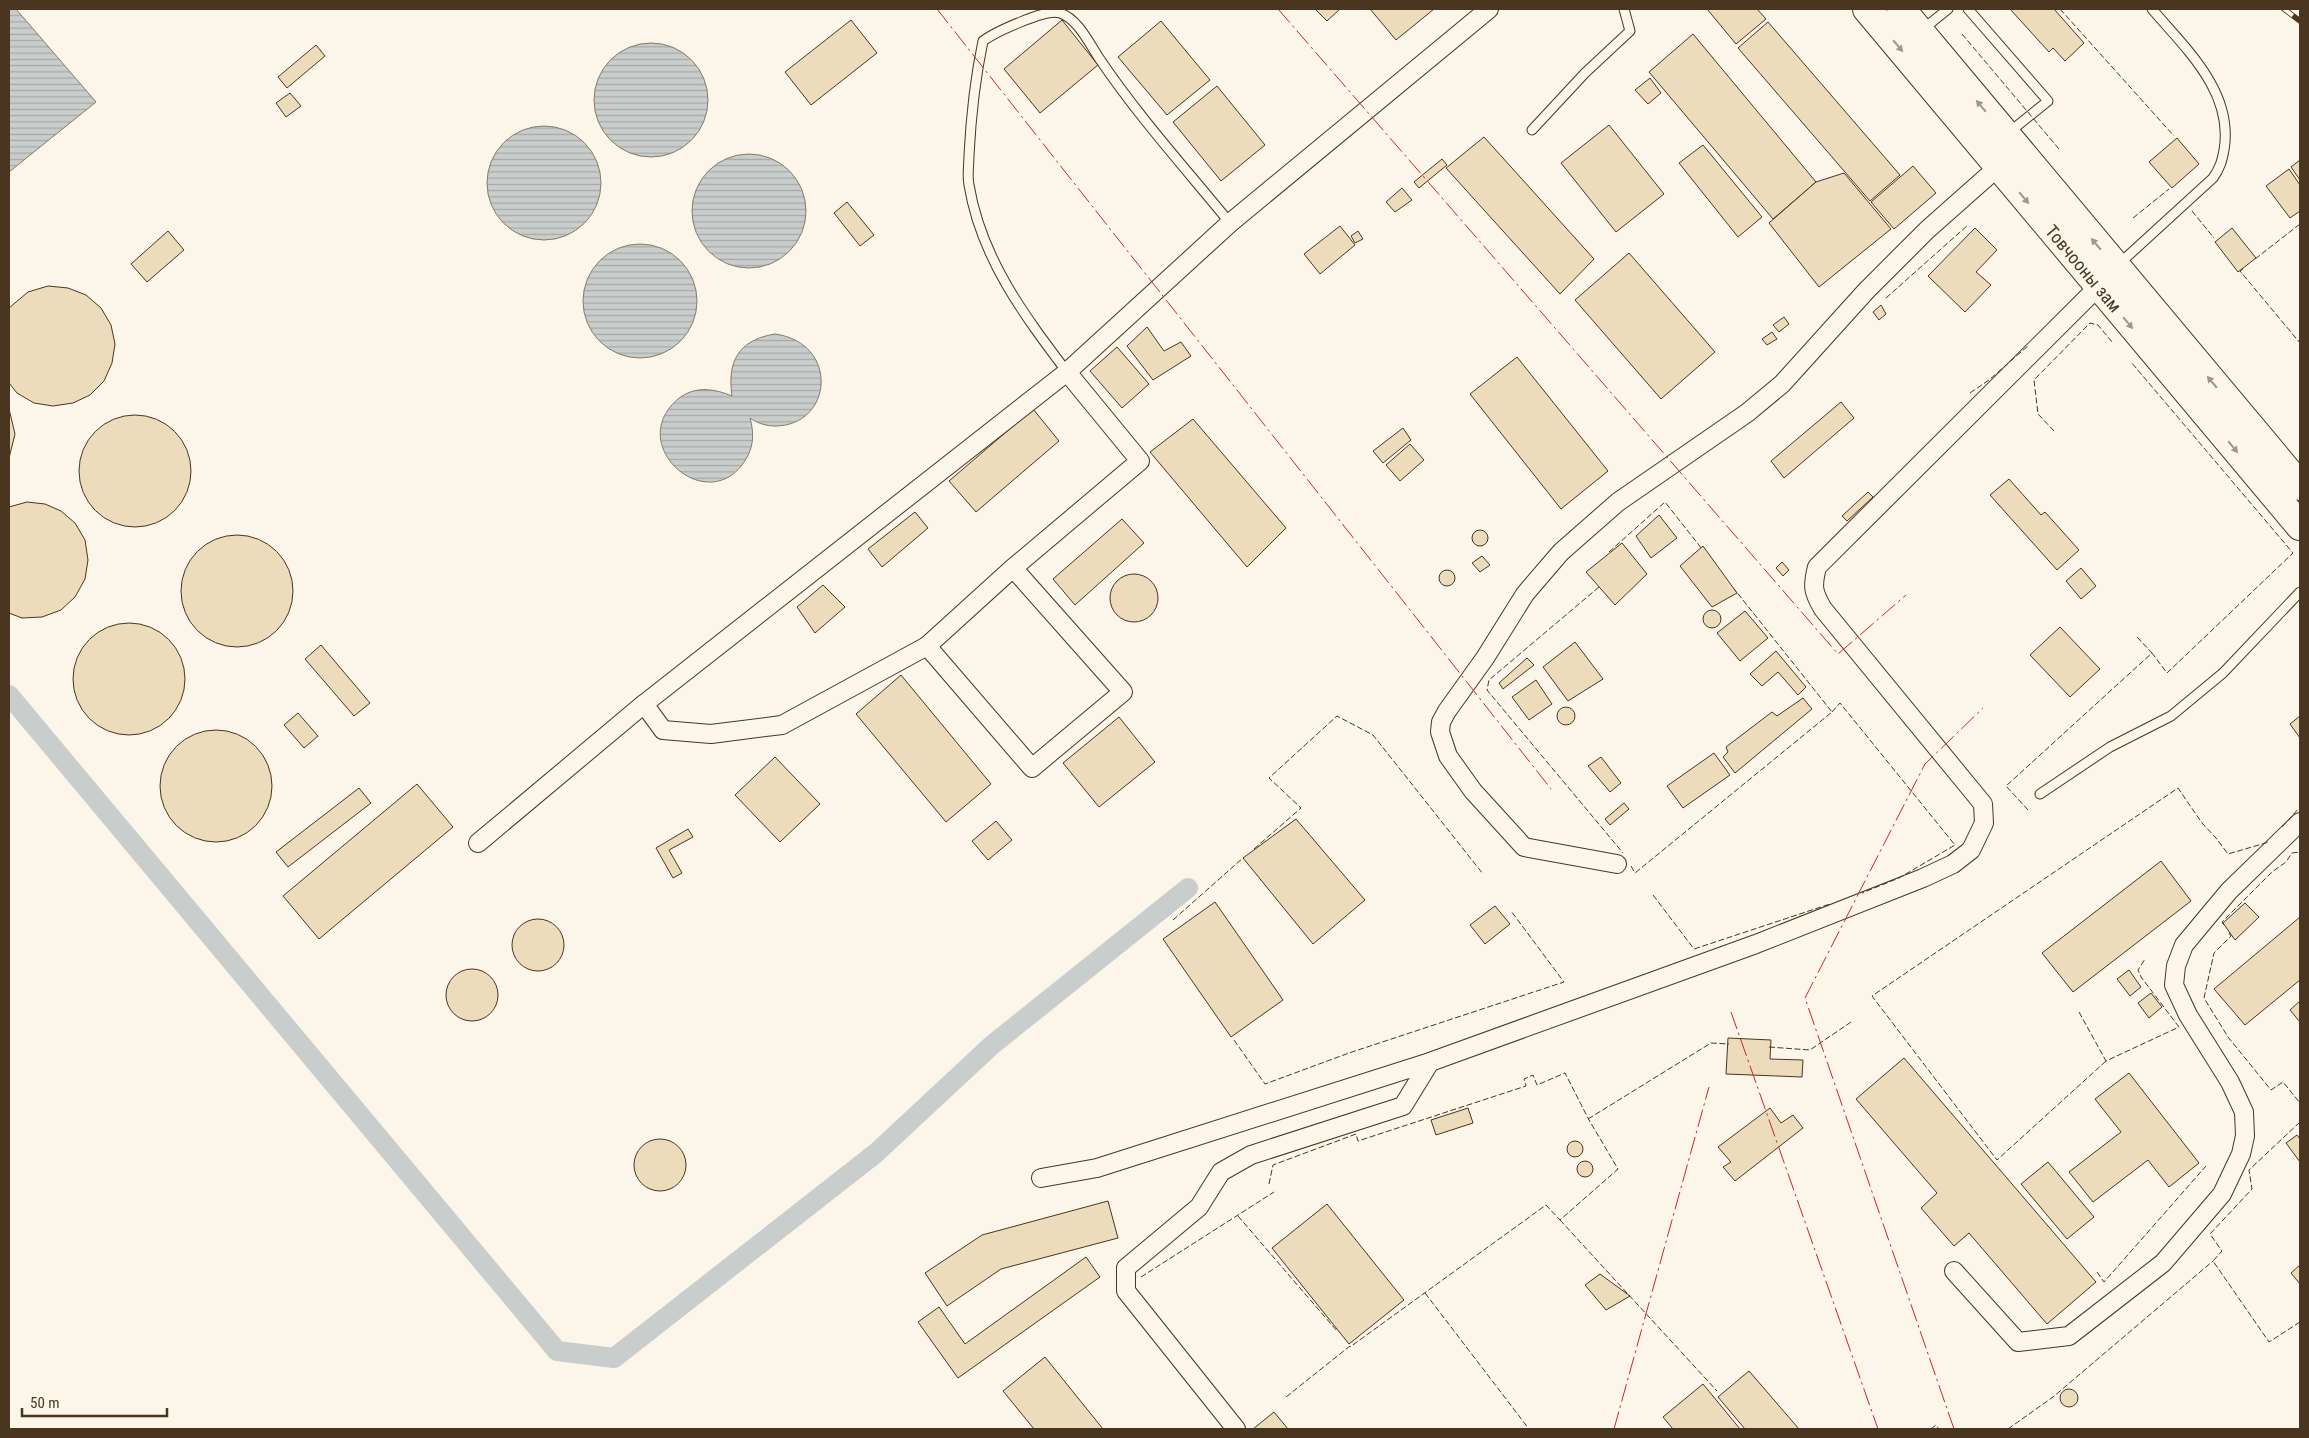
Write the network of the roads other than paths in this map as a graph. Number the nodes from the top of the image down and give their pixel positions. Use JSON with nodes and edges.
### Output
{"nodes":[{"id":1,"x":1489,"y":9,"type":"edge"},
{"id":2,"x":1624,"y":9,"type":"edge"},
{"id":3,"x":1867,"y":9,"type":"edge"},
{"id":4,"x":1900,"y":9,"type":"edge"},
{"id":5,"x":1948,"y":9,"type":"edge"},
{"id":6,"x":1968,"y":9,"type":"edge"},
{"id":7,"x":2152,"y":9,"type":"edge"},
{"id":8,"x":1920,"y":32,"type":"junction"},
{"id":9,"x":1532,"y":130,"type":"dead end"},
{"id":10,"x":2006,"y":135,"type":"junction"},
{"id":11,"x":1998,"y":167,"type":"junction"},
{"id":12,"x":1230,"y":222,"type":"junction"},
{"id":13,"x":2107,"y":278,"type":"junction"},
{"id":14,"x":1067,"y":372,"type":"junction"},
{"id":15,"x":2300,"y":486,"type":"edge"},
{"id":16,"x":2300,"y":526,"type":"edge"},
{"id":17,"x":1013,"y":568,"type":"junction"},
{"id":18,"x":2300,"y":592,"type":"edge"},
{"id":19,"x":927,"y":646,"type":"junction"},
{"id":20,"x":644,"y":704,"type":"junction"},
{"id":21,"x":2040,"y":794,"type":"dead end"},
{"id":22,"x":2300,"y":822,"type":"edge"},
{"id":23,"x":478,"y":843,"type":"dead end"},
{"id":24,"x":1617,"y":864,"type":"dead end"},
{"id":25,"x":1430,"y":1062,"type":"junction"},
{"id":26,"x":1041,"y":1178,"type":"dead end"},
{"id":27,"x":1954,"y":1271,"type":"dead end"},
{"id":28,"x":1236,"y":1429,"type":"edge"}],
"edges":[{"from":1,"to":12,"type":"street"},
{"from":2,"to":9,"type":"lane"},
{"from":3,"to":11,"type":"highway","name":"Товчооны зам","one_way":true},
{"from":4,"to":8,"type":"highway","name":"Товчооны зам"},
{"from":5,"to":8,"type":"lane"},
{"from":6,"to":10,"type":"lane"},
{"from":7,"to":13,"type":"lane"},
{"from":10,"to":8,"type":"highway","name":"Товчооны зам","one_way":true},
{"from":13,"to":10,"type":"highway","name":"Товчооны зам","one_way":true},
{"from":11,"to":13,"type":"highway","name":"Товчооны зам","one_way":true},
{"from":11,"to":24,"type":"street"},
{"from":12,"to":14,"type":"street"},
{"from":12,"to":14,"type":"lane"},
{"from":15,"to":13,"type":"highway","name":"Товчооны зам","one_way":true},
{"from":13,"to":16,"type":"highway","name":"Товчооны зам","one_way":true},
{"from":13,"to":25,"type":"street"},
{"from":14,"to":17,"type":"street"},
{"from":14,"to":20,"type":"street"},
{"from":17,"to":19,"type":"street"},
{"from":17,"to":19,"type":"street"},
{"from":18,"to":21,"type":"lane"},
{"from":19,"to":20,"type":"street"},
{"from":20,"to":23,"type":"street"},
{"from":22,"to":27,"type":"street"},
{"from":25,"to":26,"type":"street"},
{"from":25,"to":28,"type":"street"}]}
